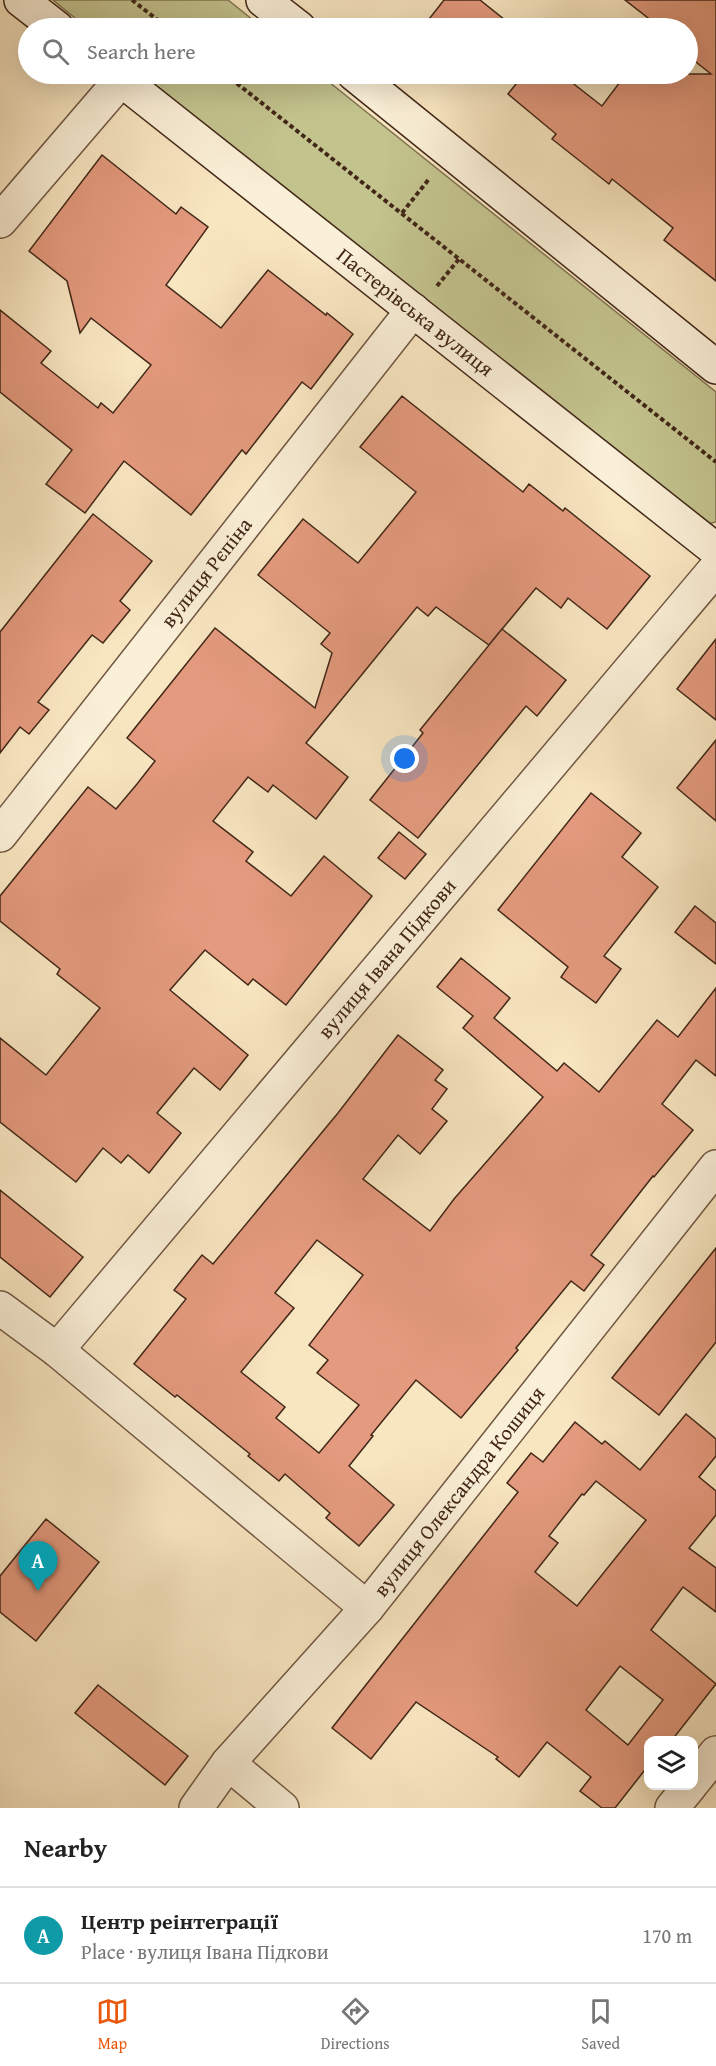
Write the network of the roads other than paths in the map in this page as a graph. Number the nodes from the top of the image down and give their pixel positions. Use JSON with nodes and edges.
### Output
{"nodes":[{"id":1,"x":21,"y":0,"type":"edge"},
{"id":2,"x":263,"y":0,"type":"edge"},
{"id":3,"x":44,"y":18,"type":"edge"},
{"id":4,"x":286,"y":18,"type":"edge"},
{"id":5,"x":111,"y":84,"type":"edge"},
{"id":6,"x":128,"y":84,"type":"edge"},
{"id":7,"x":366,"y":84,"type":"edge"},
{"id":8,"x":0,"y":221,"type":"edge"},
{"id":9,"x":413,"y":310,"type":"junction"},
{"id":10,"x":716,"y":367,"type":"edge"},
{"id":11,"x":716,"y":550,"type":"edge"},
{"id":12,"x":716,"y":568,"type":"edge"},
{"id":13,"x":0,"y":835,"type":"edge"},
{"id":14,"x":716,"y":1167,"type":"edge"},
{"id":15,"x":0,"y":1308,"type":"edge"},
{"id":16,"x":57,"y":1350,"type":"junction"},
{"id":17,"x":367,"y":1608,"type":"junction"},
{"id":18,"x":716,"y":1754,"type":"edge"},
{"id":19,"x":228,"y":1763,"type":"junction"},
{"id":20,"x":698,"y":1775,"type":"edge"},
{"id":21,"x":686,"y":1790,"type":"edge"},
{"id":22,"x":196,"y":1808,"type":"edge"},
{"id":23,"x":282,"y":1808,"type":"edge"},
{"id":24,"x":672,"y":1808,"type":"edge"}],
"edges":[{"from":1,"to":3,"type":"street"},
{"from":2,"to":4,"type":"street"},
{"from":5,"to":8,"type":"street"},
{"from":6,"to":9,"type":"street","name":"Пастерівська вулиця"},
{"from":7,"to":10,"type":"street"},
{"from":9,"to":11,"type":"street","name":"Пастерівська вулиця"},
{"from":9,"to":13,"type":"street","name":"вулиця Рєпіна"},
{"from":12,"to":16,"type":"street","name":"вулиця Івана Підкови"},
{"from":14,"to":17,"type":"street","name":"вулиця Олександра Кошиця"},
{"from":15,"to":16,"type":"street"},
{"from":16,"to":17,"type":"street"},
{"from":17,"to":19,"type":"street","name":"вулиця Олександра Кошиця"},
{"from":18,"to":20,"type":"street"},
{"from":19,"to":22,"type":"street","name":"вулиця Олександра Кошиця"},
{"from":19,"to":23,"type":"street"},
{"from":21,"to":24,"type":"street"}]}
